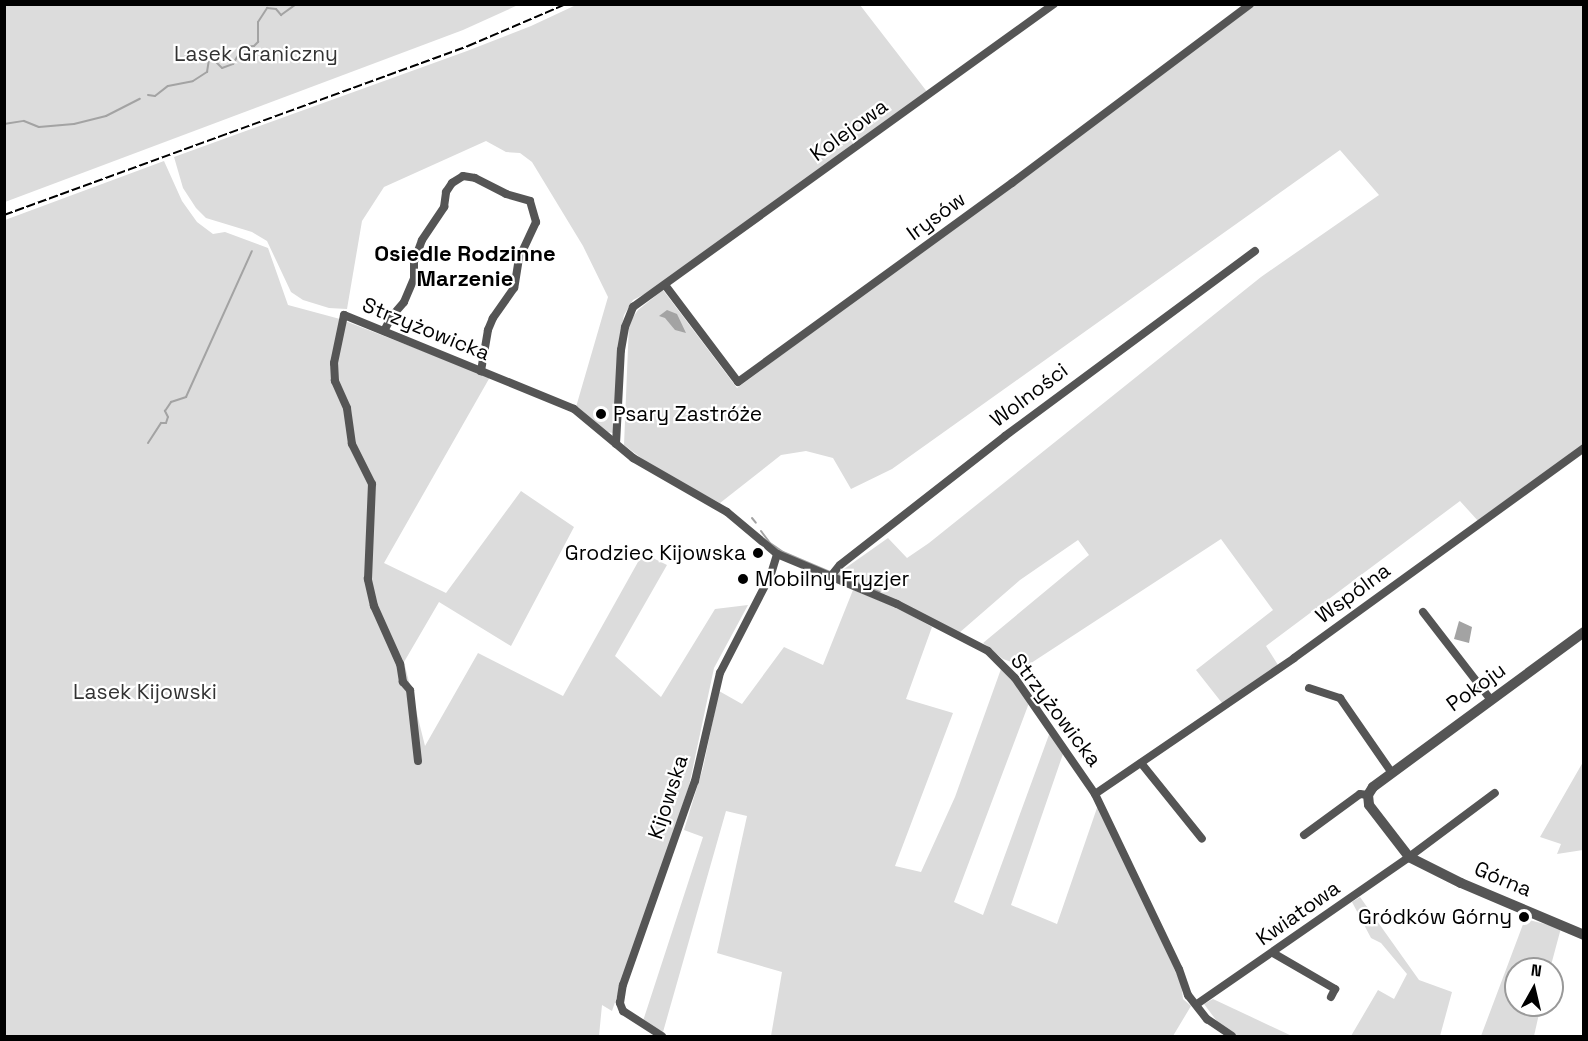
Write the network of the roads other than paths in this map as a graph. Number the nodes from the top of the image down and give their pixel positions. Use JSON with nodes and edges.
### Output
{"nodes":[{"id":1,"x":1054,"y":4,"type":"edge"},
{"id":2,"x":1250,"y":4,"type":"edge"},
{"id":3,"x":1255,"y":251,"type":"dead end"},
{"id":4,"x":665,"y":285,"type":"junction"},
{"id":5,"x":384,"y":331,"type":"junction"},
{"id":6,"x":481,"y":371,"type":"junction"},
{"id":7,"x":616,"y":444,"type":"junction"},
{"id":8,"x":1584,"y":448,"type":"edge"},
{"id":9,"x":777,"y":554,"type":"junction"},
{"id":10,"x":832,"y":574,"type":"junction"},
{"id":11,"x":1423,"y":612,"type":"dead end"},
{"id":12,"x":1584,"y":632,"type":"edge"},
{"id":13,"x":1309,"y":688,"type":"dead end"},
{"id":14,"x":1491,"y":700,"type":"junction"},
{"id":15,"x":418,"y":761,"type":"dead end"},
{"id":16,"x":1141,"y":763,"type":"junction"},
{"id":17,"x":1392,"y":773,"type":"junction"},
{"id":18,"x":1371,"y":791,"type":"junction"},
{"id":19,"x":1495,"y":793,"type":"dead end"},
{"id":20,"x":1095,"y":794,"type":"junction"},
{"id":21,"x":1304,"y":835,"type":"dead end"},
{"id":22,"x":1202,"y":839,"type":"dead end"},
{"id":23,"x":1409,"y":857,"type":"junction"},
{"id":24,"x":1584,"y":934,"type":"edge"},
{"id":25,"x":1273,"y":953,"type":"junction"},
{"id":26,"x":1331,"y":998,"type":"dead end"},
{"id":27,"x":1197,"y":1004,"type":"junction"},
{"id":28,"x":662,"y":1036,"type":"edge"},
{"id":29,"x":1232,"y":1036,"type":"edge"}],
"edges":[{"from":1,"to":4,"type":"street","name":"Kolejowa"},
{"from":2,"to":4,"type":"street","name":"Irysów"},
{"from":3,"to":10,"type":"street","name":"Wolności"},
{"from":4,"to":7,"type":"street"},
{"from":5,"to":6,"type":"street","name":"Strzyżowicka"},
{"from":5,"to":6,"type":"street"},
{"from":5,"to":15,"type":"street","name":"Strzyżowicka"},
{"from":6,"to":7,"type":"street","name":"Strzyżowicka"},
{"from":7,"to":9,"type":"street","name":"Strzyżowicka"},
{"from":8,"to":16,"type":"street","name":"Wspólna"},
{"from":9,"to":10,"type":"street","name":"Strzyżowicka"},
{"from":9,"to":28,"type":"street","name":"Kijowska"},
{"from":10,"to":20,"type":"street","name":"Strzyżowicka"},
{"from":11,"to":14,"type":"street"},
{"from":12,"to":14,"type":"street","name":"Pokoju"},
{"from":13,"to":17,"type":"street"},
{"from":14,"to":17,"type":"street","name":"Pokoju"},
{"from":16,"to":20,"type":"street","name":"Wspólna"},
{"from":16,"to":22,"type":"street"},
{"from":17,"to":18,"type":"street","name":"Pokoju"},
{"from":18,"to":21,"type":"street","name":"Pokoju"},
{"from":18,"to":23,"type":"street","name":"Górna"},
{"from":19,"to":23,"type":"street"},
{"from":20,"to":27,"type":"street","name":"Strzyżowicka"},
{"from":23,"to":24,"type":"street","name":"Górna"},
{"from":23,"to":25,"type":"street","name":"Kwiatowa"},
{"from":25,"to":26,"type":"street"},
{"from":25,"to":27,"type":"street","name":"Kwiatowa"},
{"from":27,"to":29,"type":"street","name":"Strzyżowicka"}]}
